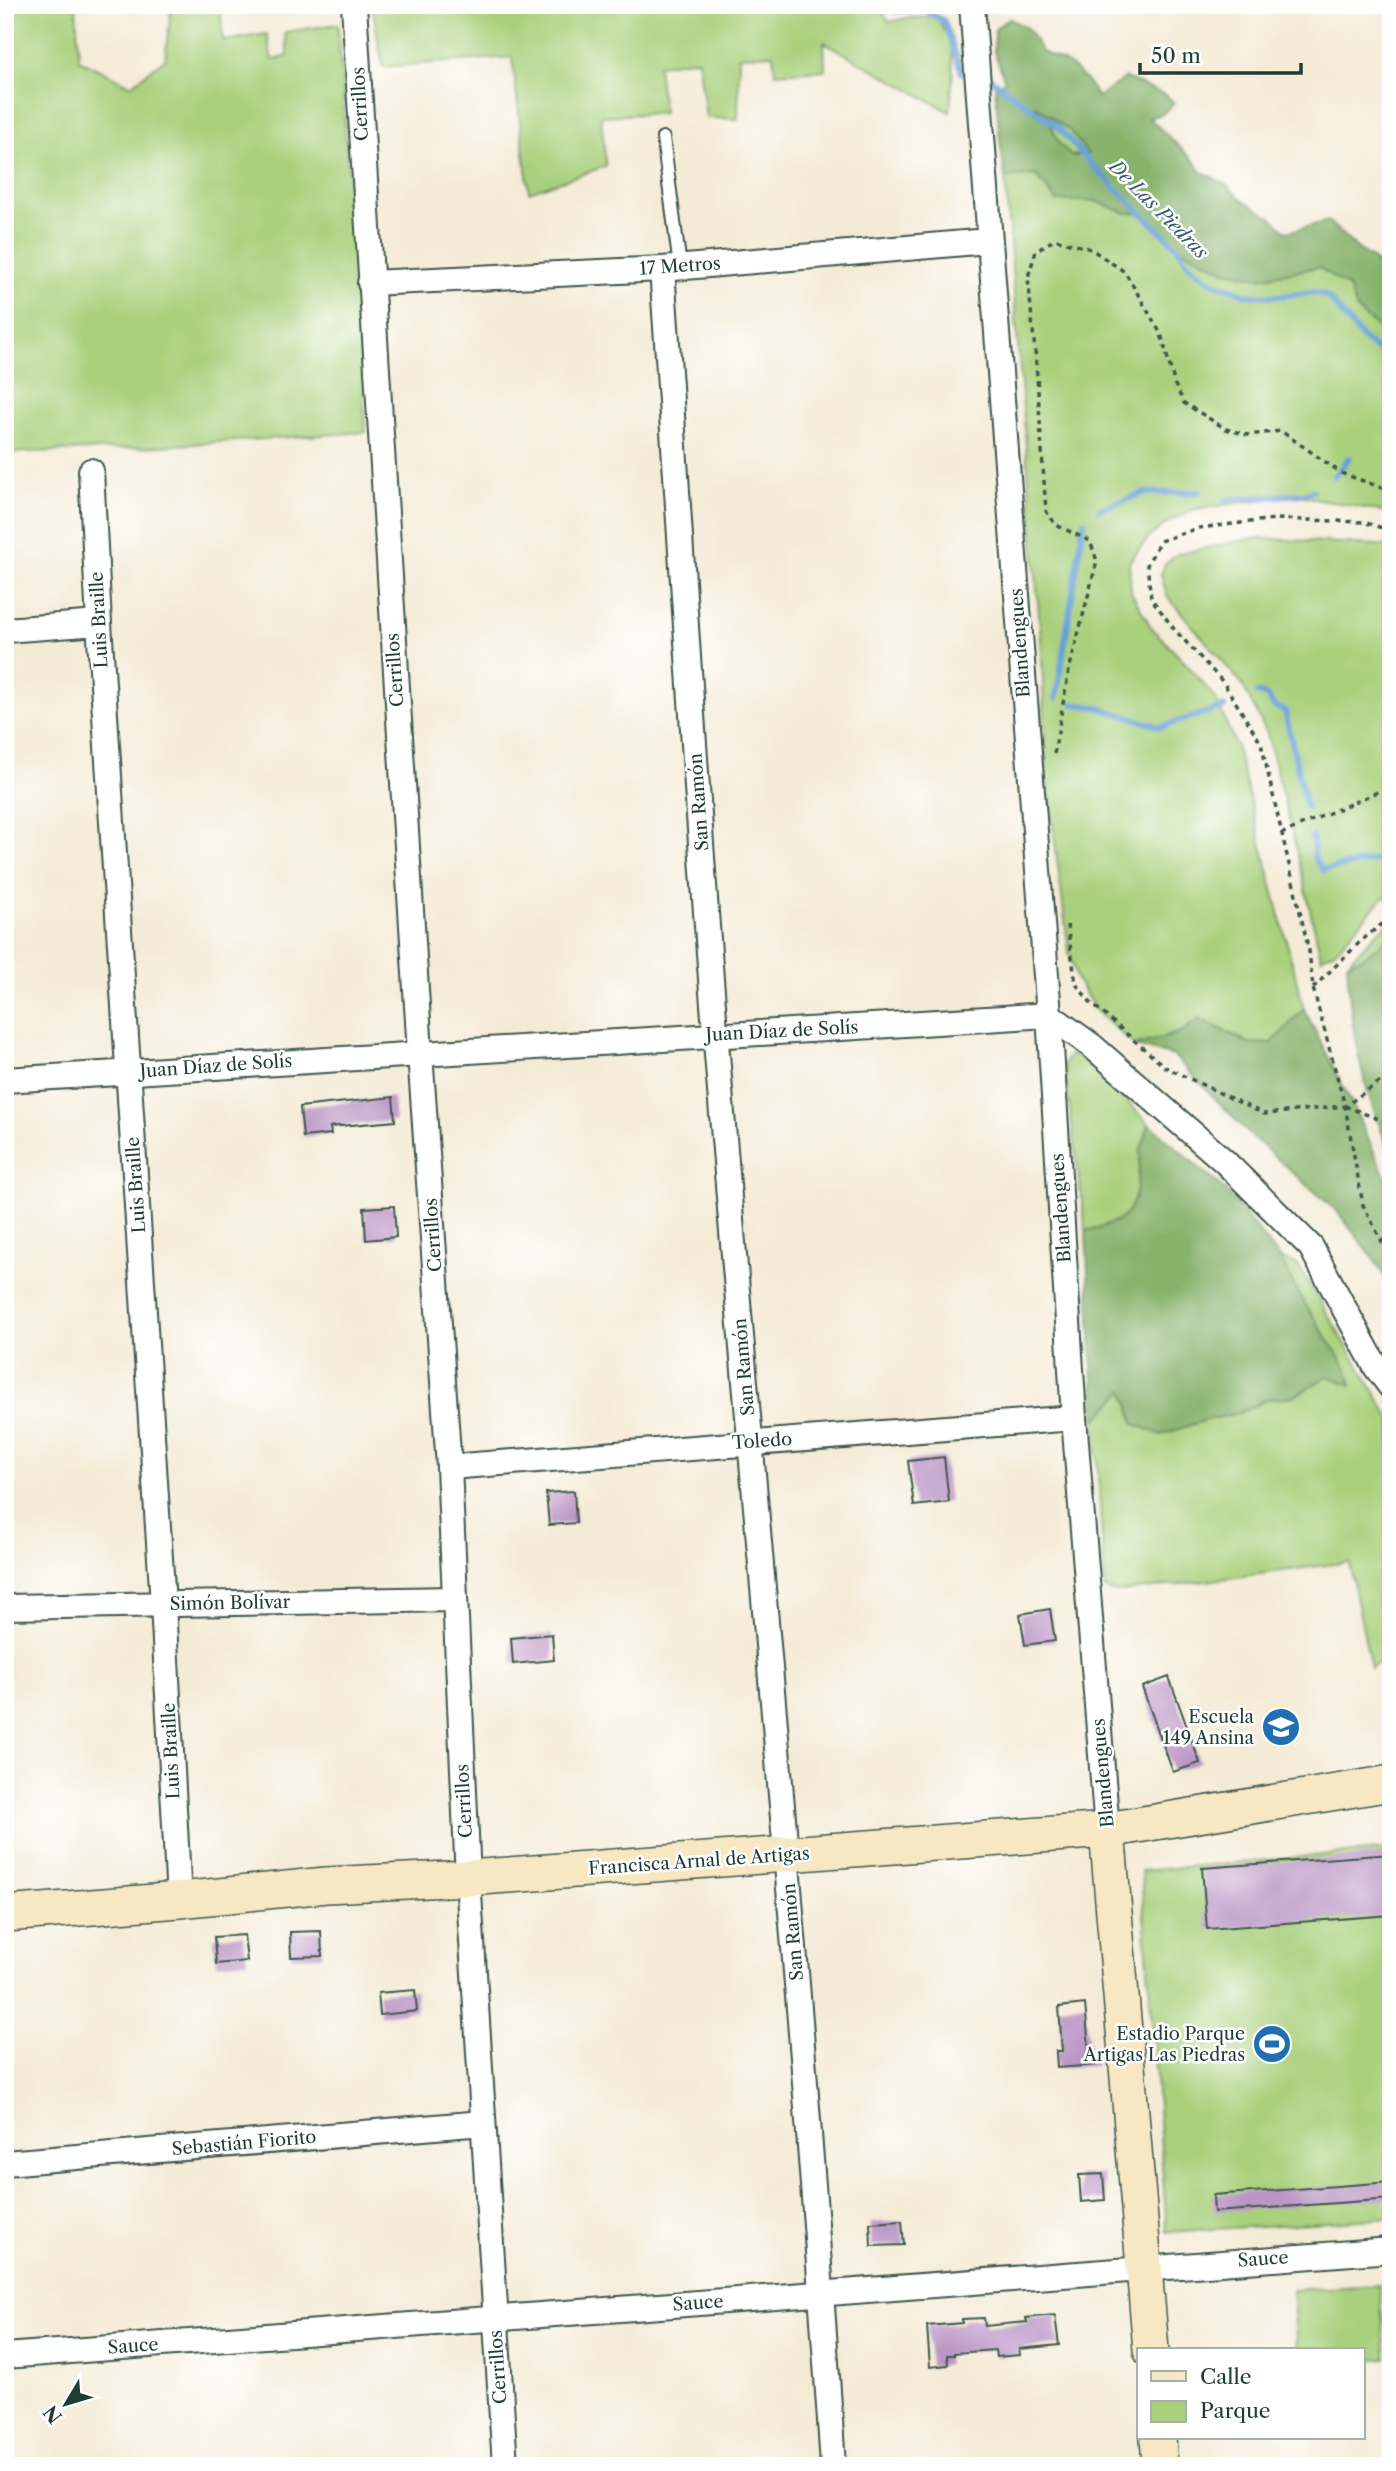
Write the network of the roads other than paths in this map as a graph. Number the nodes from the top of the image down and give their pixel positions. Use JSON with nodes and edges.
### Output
{"nodes":[{"id":1,"x":354,"y":5,"type":"edge"},
{"id":2,"x":972,"y":5,"type":"edge"},
{"id":3,"x":663,"y":138,"type":"dead end"},
{"id":4,"x":988,"y":240,"type":"junction"},
{"id":5,"x":671,"y":268,"type":"junction"},
{"id":6,"x":370,"y":284,"type":"junction"},
{"id":7,"x":91,"y":471,"type":"dead end"},
{"id":8,"x":99,"y":623,"type":"junction"},
{"id":9,"x":5,"y":630,"type":"edge"},
{"id":10,"x":1049,"y":1015,"type":"junction"},
{"id":11,"x":715,"y":1034,"type":"junction"},
{"id":12,"x":420,"y":1053,"type":"junction"},
{"id":13,"x":129,"y":1072,"type":"junction"},
{"id":14,"x":5,"y":1080,"type":"edge"},
{"id":15,"x":1391,"y":1387,"type":"edge"},
{"id":16,"x":1074,"y":1418,"type":"junction"},
{"id":17,"x":750,"y":1442,"type":"junction"},
{"id":18,"x":450,"y":1467,"type":"junction"},
{"id":19,"x":454,"y":1599,"type":"junction"},
{"id":20,"x":163,"y":1604,"type":"junction"},
{"id":21,"x":5,"y":1607,"type":"edge"},
{"id":22,"x":1391,"y":1783,"type":"edge"},
{"id":23,"x":1107,"y":1830,"type":"junction"},
{"id":24,"x":787,"y":1854,"type":"junction"},
{"id":25,"x":468,"y":1878,"type":"junction"},
{"id":26,"x":179,"y":1900,"type":"junction"},
{"id":27,"x":5,"y":1914,"type":"edge"},
{"id":28,"x":482,"y":2123,"type":"junction"},
{"id":29,"x":5,"y":2163,"type":"edge"},
{"id":30,"x":1391,"y":2250,"type":"edge"},
{"id":31,"x":1144,"y":2268,"type":"junction"},
{"id":32,"x":821,"y":2293,"type":"junction"},
{"id":33,"x":495,"y":2318,"type":"junction"},
{"id":34,"x":1151,"y":2348,"type":"edge"},
{"id":35,"x":5,"y":2356,"type":"edge"},
{"id":36,"x":1158,"y":2440,"type":"edge"},
{"id":37,"x":505,"y":2466,"type":"edge"},
{"id":38,"x":833,"y":2466,"type":"edge"},
{"id":39,"x":1160,"y":2466,"type":"edge"}],
"edges":[{"from":1,"to":6,"type":"street","name":"Cerrillos"},
{"from":2,"to":4,"type":"street","name":"Blandengues"},
{"from":3,"to":5,"type":"lane"},
{"from":4,"to":5,"type":"street","name":"17 Metros"},
{"from":4,"to":10,"type":"street","name":"Blandengues"},
{"from":5,"to":6,"type":"street","name":"17 Metros"},
{"from":5,"to":11,"type":"street","name":"San Ramón"},
{"from":6,"to":12,"type":"street","name":"Cerrillos"},
{"from":7,"to":8,"type":"street","name":"Luis Braille"},
{"from":8,"to":9,"type":"street"},
{"from":8,"to":13,"type":"street","name":"Luis Braille"},
{"from":10,"to":11,"type":"street","name":"Juan Díaz de Solís"},
{"from":10,"to":15,"type":"street"},
{"from":10,"to":16,"type":"street","name":"Blandengues"},
{"from":11,"to":12,"type":"street","name":"Juan Díaz de Solís"},
{"from":11,"to":17,"type":"street","name":"San Ramón"},
{"from":12,"to":13,"type":"street","name":"Juan Díaz de Solís"},
{"from":12,"to":18,"type":"street","name":"Cerrillos"},
{"from":13,"to":14,"type":"street","name":"Juan Díaz de Solís"},
{"from":13,"to":20,"type":"street","name":"Luis Braille"},
{"from":16,"to":17,"type":"street","name":"Toledo"},
{"from":16,"to":23,"type":"street","name":"Blandengues"},
{"from":17,"to":18,"type":"street","name":"Toledo"},
{"from":17,"to":24,"type":"street","name":"San Ramón"},
{"from":18,"to":19,"type":"street","name":"Cerrillos"},
{"from":19,"to":20,"type":"street","name":"Simón Bolívar"},
{"from":19,"to":25,"type":"street","name":"Cerrillos"},
{"from":20,"to":21,"type":"street","name":"Simón Bolívar"},
{"from":20,"to":26,"type":"street","name":"Luis Braille"},
{"from":22,"to":23,"type":"street","name":"Francisca Arnal de Artigas"},
{"from":23,"to":24,"type":"street","name":"Francisca Arnal de Artigas"},
{"from":23,"to":31,"type":"street","name":"Blandengues"},
{"from":24,"to":25,"type":"street","name":"Francisca Arnal de Artigas"},
{"from":24,"to":32,"type":"street","name":"San Ramón"},
{"from":25,"to":26,"type":"street","name":"Francisca Arnal de Artigas"},
{"from":25,"to":28,"type":"street","name":"Cerrillos"},
{"from":26,"to":27,"type":"street","name":"Francisca Arnal de Artigas"},
{"from":28,"to":29,"type":"street","name":"Sebastián Fiorito"},
{"from":28,"to":33,"type":"street","name":"Cerrillos"},
{"from":30,"to":31,"type":"street","name":"Sauce"},
{"from":31,"to":32,"type":"street","name":"Sauce"},
{"from":31,"to":34,"type":"street","name":"Blandengues"},
{"from":32,"to":33,"type":"street","name":"Sauce"},
{"from":32,"to":38,"type":"street","name":"San Ramón"},
{"from":33,"to":35,"type":"street","name":"Sauce"},
{"from":33,"to":37,"type":"street","name":"Cerrillos"},
{"from":36,"to":39,"type":"street"}]}
